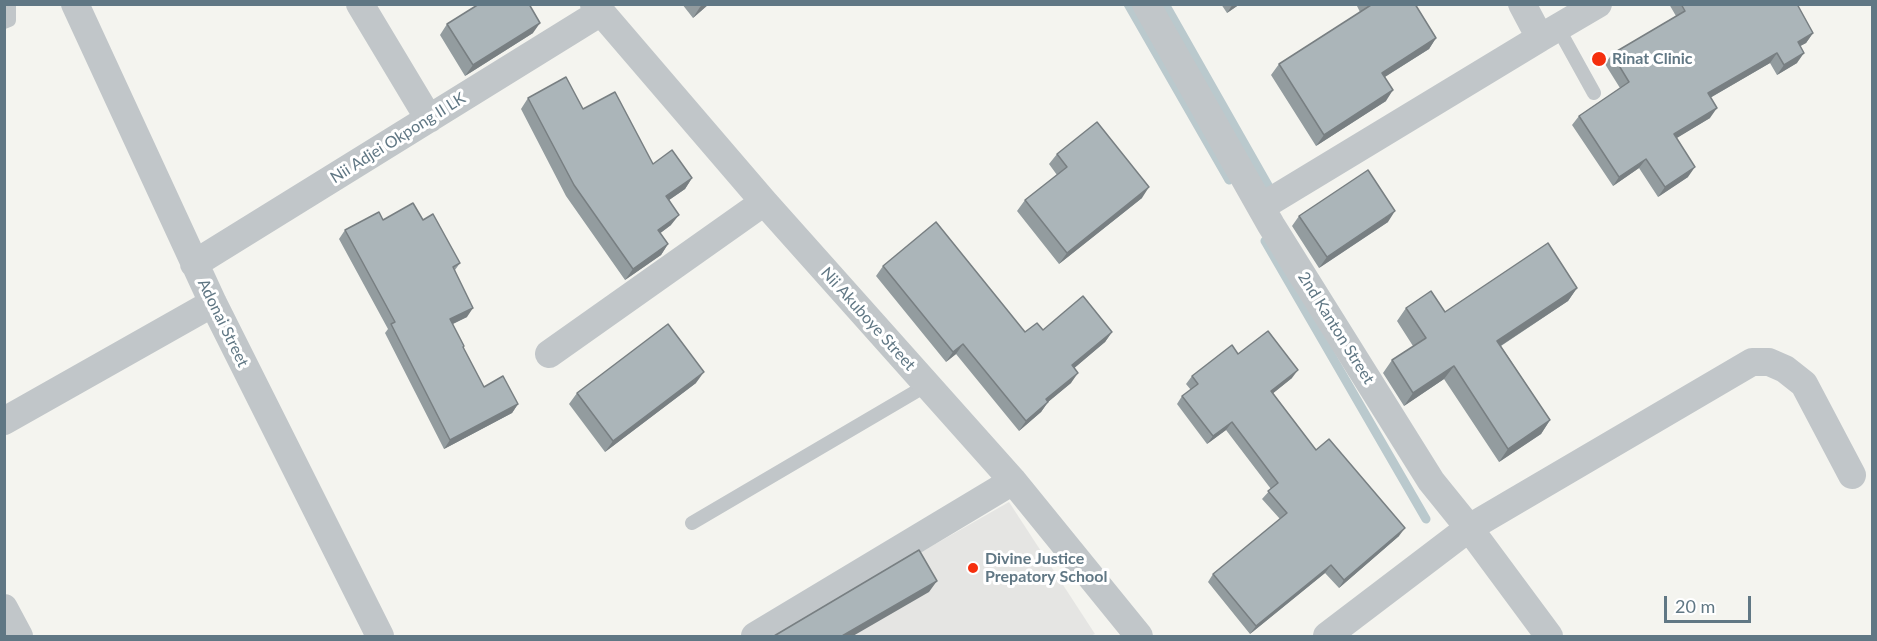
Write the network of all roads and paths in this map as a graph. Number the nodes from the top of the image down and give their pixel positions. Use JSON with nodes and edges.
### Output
{"nodes":[{"id":1,"x":9,"y":4,"type":"edge"},
{"id":2,"x":75,"y":4,"type":"edge"},
{"id":3,"x":360,"y":4,"type":"edge"},
{"id":4,"x":1146,"y":4,"type":"edge"},
{"id":5,"x":1522,"y":4,"type":"edge"},
{"id":6,"x":1598,"y":4,"type":"edge"},
{"id":7,"x":597,"y":8,"type":"edge"},
{"id":8,"x":4,"y":22,"type":"edge"},
{"id":9,"x":1549,"y":33,"type":"junction"},
{"id":10,"x":1594,"y":93,"type":"dead end"},
{"id":11,"x":429,"y":119,"type":"junction"},
{"id":12,"x":764,"y":202,"type":"junction"},
{"id":13,"x":1261,"y":207,"type":"junction"},
{"id":14,"x":194,"y":264,"type":"junction"},
{"id":15,"x":213,"y":303,"type":"junction"},
{"id":16,"x":549,"y":354,"type":"dead end"},
{"id":17,"x":927,"y":385,"type":"junction"},
{"id":18,"x":4,"y":421,"type":"edge"},
{"id":19,"x":1852,"y":475,"type":"dead end"},
{"id":20,"x":1012,"y":481,"type":"junction"},
{"id":21,"x":692,"y":523,"type":"dead end"},
{"id":22,"x":1469,"y":528,"type":"junction"},
{"id":23,"x":4,"y":608,"type":"edge"},
{"id":24,"x":19,"y":636,"type":"edge"},
{"id":25,"x":380,"y":636,"type":"edge"},
{"id":26,"x":755,"y":636,"type":"edge"},
{"id":27,"x":1138,"y":636,"type":"edge"},
{"id":28,"x":1327,"y":636,"type":"edge"},
{"id":29,"x":1549,"y":636,"type":"edge"}],
"edges":[{"from":1,"to":8,"type":"lane"},
{"from":2,"to":14,"type":"street","name":"Adonai Street"},
{"from":3,"to":11,"type":"street"},
{"from":4,"to":13,"type":"street","name":"2nd Kanton Street"},
{"from":5,"to":9,"type":"street"},
{"from":6,"to":9,"type":"street"},
{"from":7,"to":11,"type":"street","name":"Nii Adjei Okpong II LK"},
{"from":7,"to":12,"type":"street","name":"Nii Akuboye Street"},
{"from":9,"to":10,"type":"lane"},
{"from":9,"to":13,"type":"street"},
{"from":11,"to":14,"type":"street","name":"Nii Adjei Okpong II LK"},
{"from":12,"to":16,"type":"street"},
{"from":12,"to":17,"type":"street","name":"Nii Akuboye Street"},
{"from":13,"to":22,"type":"street","name":"2nd Kanton Street"},
{"from":14,"to":15,"type":"street","name":"Adonai Street"},
{"from":15,"to":18,"type":"street"},
{"from":15,"to":25,"type":"street","name":"Adonai Street"},
{"from":17,"to":20,"type":"street","name":"Nii Akuboye Street"},
{"from":17,"to":21,"type":"lane"},
{"from":19,"to":22,"type":"street"},
{"from":20,"to":26,"type":"street"},
{"from":20,"to":27,"type":"street","name":"Nii Akuboye Street"},
{"from":22,"to":28,"type":"street"},
{"from":22,"to":29,"type":"street","name":"2nd Kanton Street"},
{"from":23,"to":24,"type":"street"}]}
